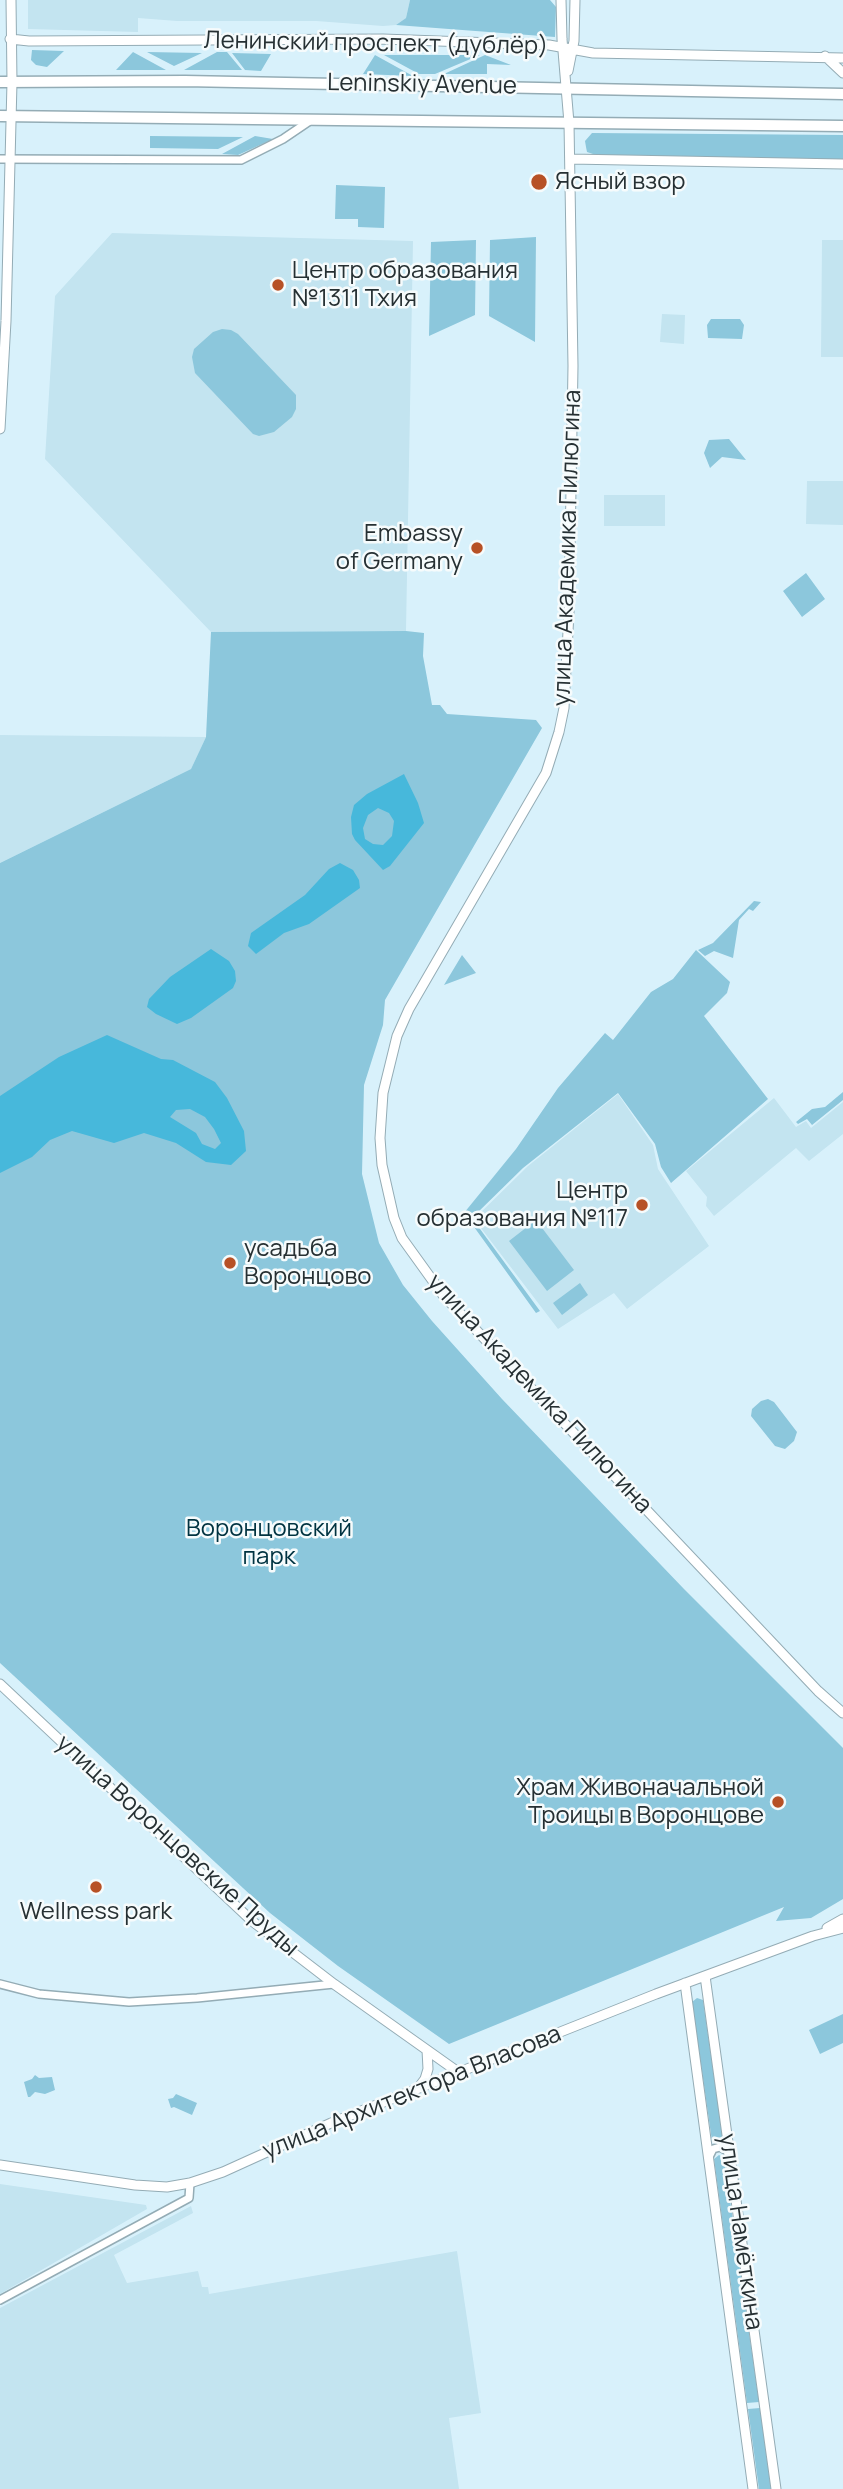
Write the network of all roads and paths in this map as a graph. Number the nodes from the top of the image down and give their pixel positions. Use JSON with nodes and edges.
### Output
{"nodes":[{"id":1,"x":11,"y":0,"type":"edge"},
{"id":2,"x":561,"y":0,"type":"edge"},
{"id":3,"x":575,"y":0,"type":"edge"},
{"id":4,"x":0,"y":37,"type":"edge"},
{"id":5,"x":10,"y":39,"type":"junction"},
{"id":6,"x":567,"y":50,"type":"junction"},
{"id":7,"x":825,"y":57,"type":"junction"},
{"id":8,"x":843,"y":58,"type":"edge"},
{"id":9,"x":843,"y":73,"type":"edge"},
{"id":10,"x":0,"y":82,"type":"edge"},
{"id":11,"x":12,"y":82,"type":"junction"},
{"id":12,"x":565,"y":87,"type":"junction"},
{"id":13,"x":843,"y":93,"type":"edge"},
{"id":14,"x":5,"y":116,"type":"edge"},
{"id":15,"x":312,"y":120,"type":"junction"},
{"id":16,"x":569,"y":123,"type":"junction"},
{"id":17,"x":843,"y":126,"type":"edge"},
{"id":18,"x":5,"y":159,"type":"edge"},
{"id":19,"x":570,"y":159,"type":"junction"},
{"id":20,"x":843,"y":164,"type":"edge"},
{"id":21,"x":0,"y":429,"type":"edge"},
{"id":22,"x":0,"y":1684,"type":"edge"},
{"id":23,"x":843,"y":1713,"type":"edge"},
{"id":24,"x":843,"y":1919,"type":"edge"},
{"id":25,"x":843,"y":1928,"type":"edge"},
{"id":26,"x":813,"y":1936,"type":"junction"},
{"id":27,"x":705,"y":1976,"type":"junction"},
{"id":28,"x":685,"y":1983,"type":"junction"},
{"id":29,"x":0,"y":1984,"type":"edge"},
{"id":30,"x":334,"y":1984,"type":"junction"},
{"id":31,"x":428,"y":2050,"type":"junction"},
{"id":32,"x":458,"y":2072,"type":"junction"},
{"id":33,"x":418,"y":2089,"type":"junction"},
{"id":34,"x":730,"y":2157,"type":"junction"},
{"id":35,"x":709,"y":2159,"type":"junction"},
{"id":36,"x":0,"y":2165,"type":"edge"},
{"id":37,"x":190,"y":2183,"type":"junction"},
{"id":38,"x":0,"y":2300,"type":"edge"},
{"id":39,"x":753,"y":2489,"type":"edge"},
{"id":40,"x":776,"y":2489,"type":"edge"}],
"edges":[{"from":1,"to":5,"type":"street"},
{"from":2,"to":6,"type":"street"},
{"from":3,"to":6,"type":"street"},
{"from":4,"to":5,"type":"street"},
{"from":5,"to":6,"type":"street","name":"Ленинский проспект (дублёр)"},
{"from":5,"to":11,"type":"street"},
{"from":6,"to":7,"type":"street","name":"Ленинский проспект (дублёр)"},
{"from":6,"to":12,"type":"street","name":"улица Академика Пилюгина"},
{"from":7,"to":8,"type":"street","name":"Ленинский проспект (дублёр)"},
{"from":7,"to":9,"type":"street"},
{"from":10,"to":11,"type":"main road","name":"Leninskiy Avenue"},
{"from":11,"to":12,"type":"main road","name":"Leninskiy Avenue"},
{"from":11,"to":14,"type":"street"},
{"from":12,"to":13,"type":"main road","name":"Leninskiy Avenue"},
{"from":12,"to":16,"type":"street","name":"улица Академика Пилюгина"},
{"from":14,"to":15,"type":"main road","name":"Leninskiy Avenue"},
{"from":14,"to":18,"type":"street"},
{"from":15,"to":16,"type":"main road","name":"Leninskiy Avenue"},
{"from":15,"to":18,"type":"street"},
{"from":16,"to":17,"type":"main road","name":"Leninskiy Avenue"},
{"from":16,"to":19,"type":"street","name":"улица Академика Пилюгина"},
{"from":18,"to":21,"type":"street"},
{"from":19,"to":20,"type":"street"},
{"from":19,"to":23,"type":"street","name":"улица Академика Пилюгина"},
{"from":22,"to":30,"type":"street","name":"улица Воронцовские Пруды"},
{"from":24,"to":26,"type":"street"},
{"from":25,"to":26,"type":"street"},
{"from":26,"to":27,"type":"street","name":"улица Архитектора Власова"},
{"from":27,"to":28,"type":"street","name":"улица Архитектора Власова"},
{"from":27,"to":34,"type":"street","name":"улица Намёткина"},
{"from":28,"to":32,"type":"street","name":"улица Архитектора Власова"},
{"from":28,"to":35,"type":"street","name":"улица Намёткина"},
{"from":29,"to":30,"type":"street"},
{"from":30,"to":31,"type":"street","name":"улица Воронцовские Пруды"},
{"from":31,"to":32,"type":"street","name":"улица Воронцовские Пруды"},
{"from":31,"to":33,"type":"street"},
{"from":32,"to":33,"type":"street","name":"улица Архитектора Власова"},
{"from":33,"to":37,"type":"street","name":"улица Архитектора Власова"},
{"from":34,"to":35,"type":"street"},
{"from":34,"to":40,"type":"street","name":"улица Намёткина"},
{"from":35,"to":39,"type":"street","name":"улица Намёткина"},
{"from":36,"to":37,"type":"street","name":"улица Архитектора Власова"},
{"from":37,"to":38,"type":"street"}]}
